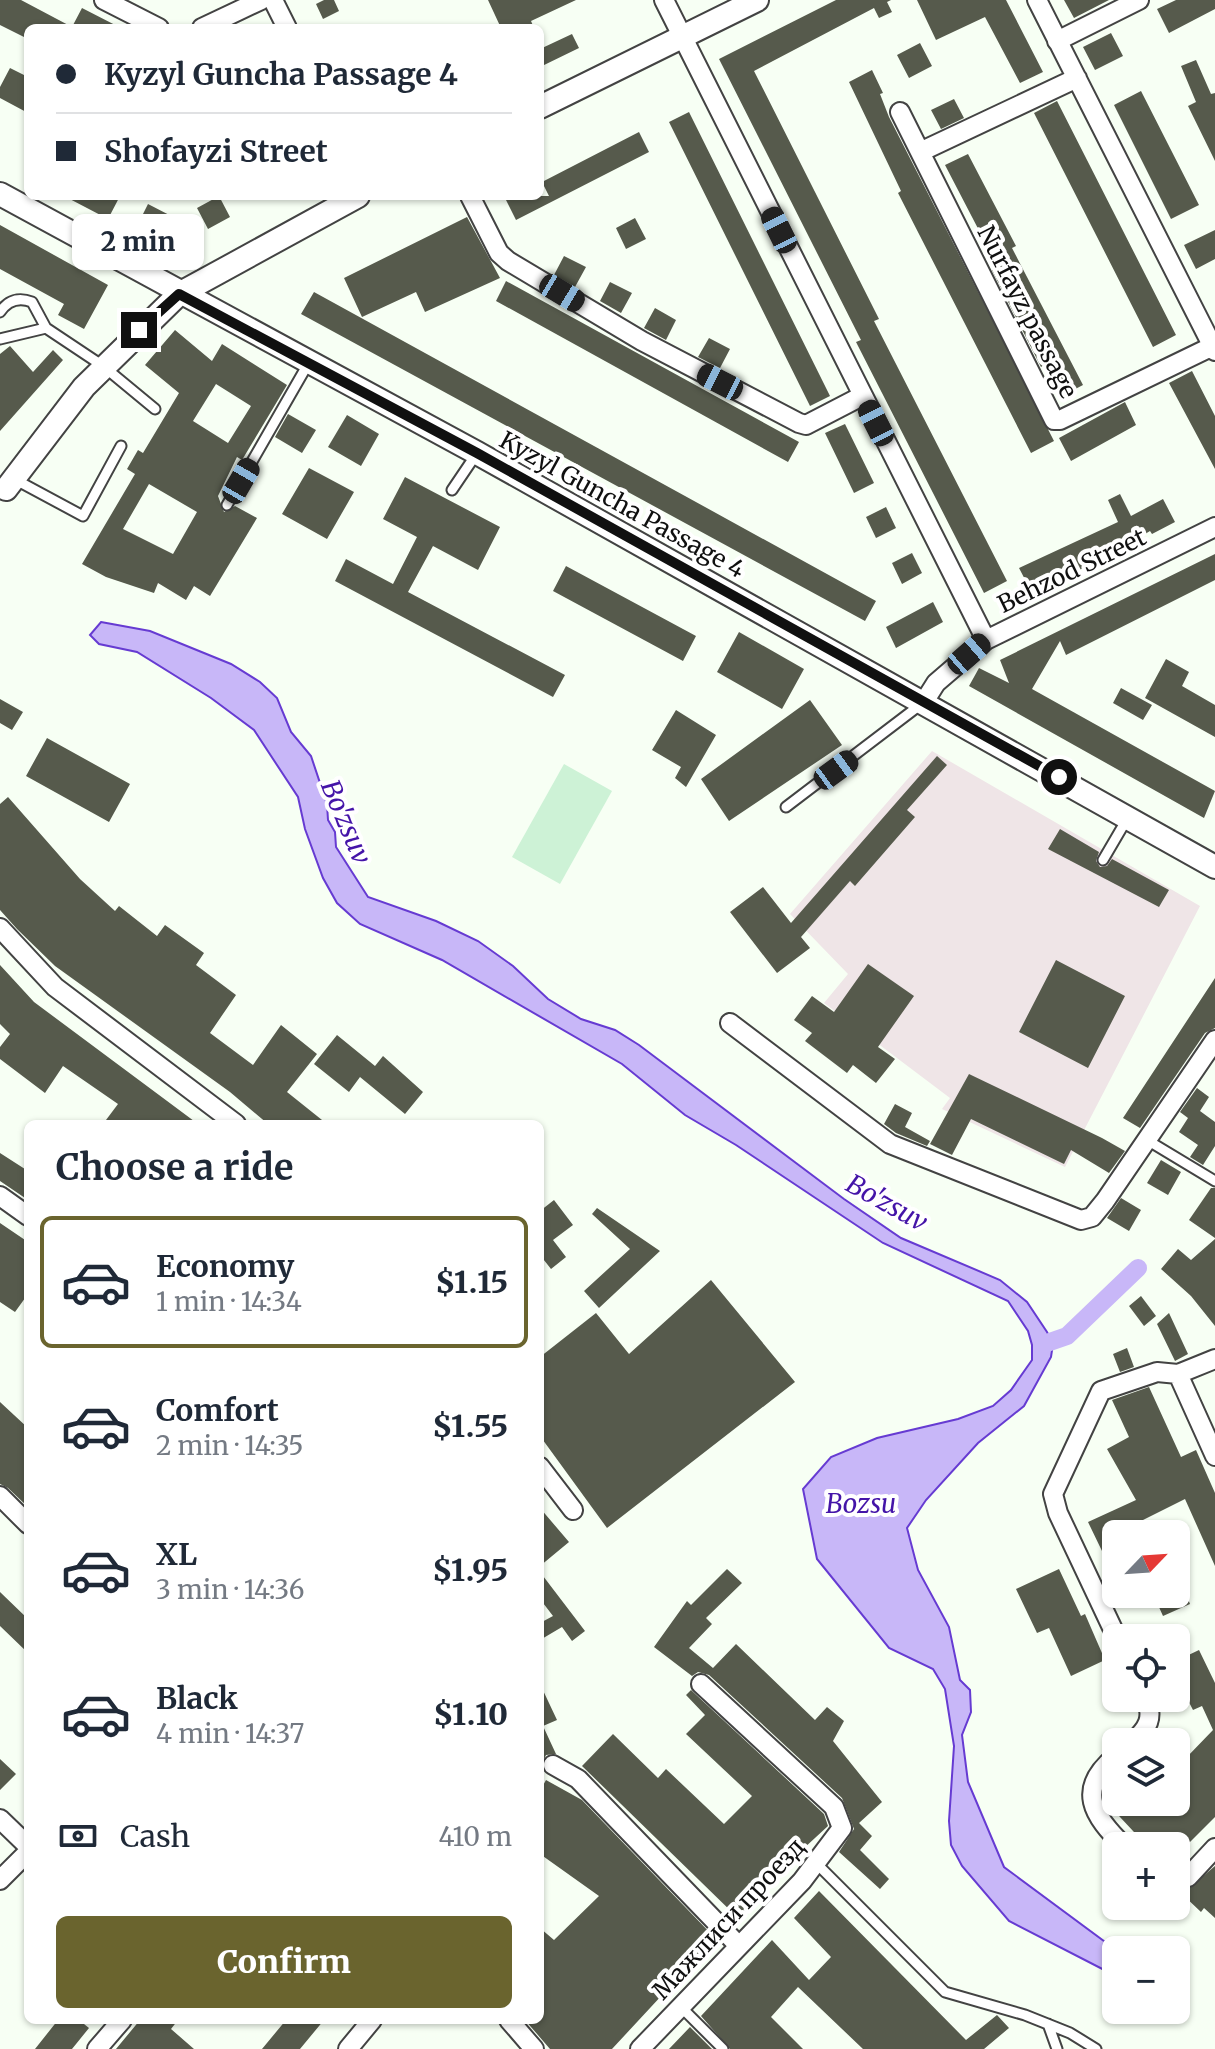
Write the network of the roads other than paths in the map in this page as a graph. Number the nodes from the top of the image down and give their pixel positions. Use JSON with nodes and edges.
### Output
{"nodes":[{"id":1,"x":104,"y":0,"type":"edge"},
{"id":2,"x":261,"y":0,"type":"edge"},
{"id":3,"x":273,"y":0,"type":"edge"},
{"id":4,"x":664,"y":0,"type":"edge"},
{"id":5,"x":757,"y":0,"type":"edge"},
{"id":6,"x":1037,"y":0,"type":"edge"},
{"id":7,"x":1139,"y":0,"type":"edge"},
{"id":8,"x":151,"y":24,"type":"edge"},
{"id":9,"x":210,"y":24,"type":"edge"},
{"id":10,"x":285,"y":24,"type":"edge"},
{"id":11,"x":683,"y":37,"type":"junction"},
{"id":12,"x":1057,"y":41,"type":"junction"},
{"id":13,"x":1077,"y":78,"type":"junction"},
{"id":14,"x":544,"y":105,"type":"edge"},
{"id":15,"x":900,"y":112,"type":"dead end"},
{"id":16,"x":920,"y":152,"type":"junction"},
{"id":17,"x":0,"y":194,"type":"edge"},
{"id":18,"x":351,"y":200,"type":"edge"},
{"id":19,"x":472,"y":200,"type":"edge"},
{"id":20,"x":179,"y":294,"type":"junction"},
{"id":21,"x":0,"y":312,"type":"edge"},
{"id":22,"x":46,"y":328,"type":"junction"},
{"id":23,"x":0,"y":339,"type":"edge"},
{"id":24,"x":1214,"y":347,"type":"edge"},
{"id":25,"x":308,"y":364,"type":"junction"},
{"id":26,"x":103,"y":366,"type":"junction"},
{"id":27,"x":862,"y":396,"type":"junction"},
{"id":28,"x":155,"y":409,"type":"dead end"},
{"id":29,"x":121,"y":446,"type":"dead end"},
{"id":30,"x":477,"y":453,"type":"junction"},
{"id":31,"x":9,"y":483,"type":"joint"},
{"id":32,"x":452,"y":490,"type":"dead end"},
{"id":33,"x":227,"y":505,"type":"dead end"},
{"id":34,"x":1215,"y":527,"type":"edge"},
{"id":35,"x":986,"y":640,"type":"junction"},
{"id":36,"x":924,"y":702,"type":"junction"},
{"id":37,"x":786,"y":807,"type":"dead end"},
{"id":38,"x":1129,"y":816,"type":"junction"},
{"id":39,"x":1103,"y":860,"type":"dead end"},
{"id":40,"x":1215,"y":867,"type":"edge"},
{"id":41,"x":0,"y":928,"type":"edge"},
{"id":42,"x":730,"y":1023,"type":"dead end"},
{"id":43,"x":1215,"y":1040,"type":"edge"},
{"id":44,"x":231,"y":1120,"type":"edge"},
{"id":45,"x":1147,"y":1140,"type":"junction"},
{"id":46,"x":1215,"y":1181,"type":"edge"},
{"id":47,"x":0,"y":1196,"type":"edge"},
{"id":48,"x":24,"y":1213,"type":"edge"},
{"id":49,"x":1215,"y":1359,"type":"edge"},
{"id":50,"x":1178,"y":1374,"type":"junction"},
{"id":51,"x":1215,"y":1456,"type":"edge"},
{"id":52,"x":544,"y":1472,"type":"edge"},
{"id":53,"x":0,"y":1496,"type":"edge"},
{"id":54,"x":573,"y":1510,"type":"dead end"},
{"id":55,"x":24,"y":1520,"type":"edge"},
{"id":56,"x":1110,"y":1624,"type":"edge"},
{"id":57,"x":701,"y":1684,"type":"dead end"},
{"id":58,"x":553,"y":1765,"type":"dead end"},
{"id":59,"x":1102,"y":1771,"type":"edge"},
{"id":60,"x":0,"y":1819,"type":"edge"},
{"id":61,"x":1109,"y":1832,"type":"edge"},
{"id":62,"x":24,"y":1845,"type":"edge"},
{"id":63,"x":1215,"y":1848,"type":"edge"},
{"id":64,"x":24,"y":1853,"type":"edge"},
{"id":65,"x":817,"y":1864,"type":"junction"},
{"id":66,"x":1190,"y":1871,"type":"edge"},
{"id":67,"x":0,"y":1880,"type":"edge"},
{"id":68,"x":739,"y":1946,"type":"junction"},
{"id":69,"x":680,"y":2006,"type":"junction"},
{"id":70,"x":119,"y":2024,"type":"edge"},
{"id":71,"x":369,"y":2024,"type":"edge"},
{"id":72,"x":512,"y":2024,"type":"edge"},
{"id":73,"x":1048,"y":2024,"type":"junction"},
{"id":74,"x":97,"y":2049,"type":"edge"},
{"id":75,"x":348,"y":2049,"type":"edge"},
{"id":76,"x":534,"y":2049,"type":"edge"},
{"id":77,"x":640,"y":2049,"type":"edge"},
{"id":78,"x":723,"y":2049,"type":"edge"},
{"id":79,"x":1057,"y":2049,"type":"edge"},
{"id":80,"x":1096,"y":2049,"type":"edge"}],
"edges":[{"from":1,"to":8,"type":"street"},
{"from":2,"to":9,"type":"street"},
{"from":3,"to":10,"type":"street"},
{"from":4,"to":11,"type":"street"},
{"from":5,"to":11,"type":"street"},
{"from":6,"to":12,"type":"street","name":"Nurfayz passage"},
{"from":7,"to":12,"type":"street"},
{"from":11,"to":14,"type":"street"},
{"from":11,"to":27,"type":"street"},
{"from":12,"to":13,"type":"street","name":"Nurfayz passage"},
{"from":13,"to":16,"type":"street"},
{"from":13,"to":24,"type":"street","name":"Nurfayz passage"},
{"from":15,"to":16,"type":"street","name":"Nurfayz passage"},
{"from":16,"to":24,"type":"street","name":"Nurfayz passage"},
{"from":17,"to":20,"type":"street","name":"Kyzyl Guncha Passage 4"},
{"from":18,"to":20,"type":"street"},
{"from":19,"to":27,"type":"street"},
{"from":20,"to":25,"type":"street","name":"Kyzyl Guncha Passage 4"},
{"from":20,"to":26,"type":"street"},
{"from":21,"to":22,"type":"lane"},
{"from":22,"to":23,"type":"lane"},
{"from":22,"to":26,"type":"lane"},
{"from":25,"to":30,"type":"street","name":"Kyzyl Guncha Passage 4"},
{"from":25,"to":33,"type":"lane"},
{"from":26,"to":28,"type":"lane"},
{"from":26,"to":31,"type":"street"},
{"from":27,"to":35,"type":"street"},
{"from":29,"to":31,"type":"lane"},
{"from":30,"to":32,"type":"lane"},
{"from":30,"to":36,"type":"street","name":"Kyzyl Guncha Passage 4"},
{"from":34,"to":35,"type":"street","name":"Behzod Street"},
{"from":35,"to":36,"type":"street","name":"Behzod Street"},
{"from":36,"to":37,"type":"lane"},
{"from":36,"to":38,"type":"street","name":"Kyzyl Guncha Passage 4"},
{"from":38,"to":39,"type":"lane"},
{"from":38,"to":40,"type":"street","name":"Kyzyl Guncha Passage 4"},
{"from":41,"to":44,"type":"street"},
{"from":42,"to":45,"type":"street"},
{"from":43,"to":45,"type":"street"},
{"from":45,"to":46,"type":"lane"},
{"from":47,"to":48,"type":"street"},
{"from":49,"to":50,"type":"street"},
{"from":50,"to":51,"type":"street"},
{"from":50,"to":56,"type":"street"},
{"from":52,"to":54,"type":"street"},
{"from":53,"to":55,"type":"street"},
{"from":57,"to":65,"type":"street","name":"Мажлиси проезд"},
{"from":58,"to":68,"type":"street"},
{"from":59,"to":61,"type":"street"},
{"from":60,"to":62,"type":"street"},
{"from":63,"to":66,"type":"street"},
{"from":64,"to":67,"type":"street"},
{"from":65,"to":68,"type":"street","name":"Мажлиси проезд"},
{"from":65,"to":73,"type":"lane"},
{"from":68,"to":69,"type":"street","name":"Мажлиси проезд"},
{"from":69,"to":77,"type":"street","name":"Мажлиси проезд"},
{"from":69,"to":78,"type":"lane"},
{"from":70,"to":74,"type":"street"},
{"from":71,"to":75,"type":"street"},
{"from":72,"to":76,"type":"street"},
{"from":73,"to":79,"type":"lane"},
{"from":73,"to":80,"type":"lane"}]}
